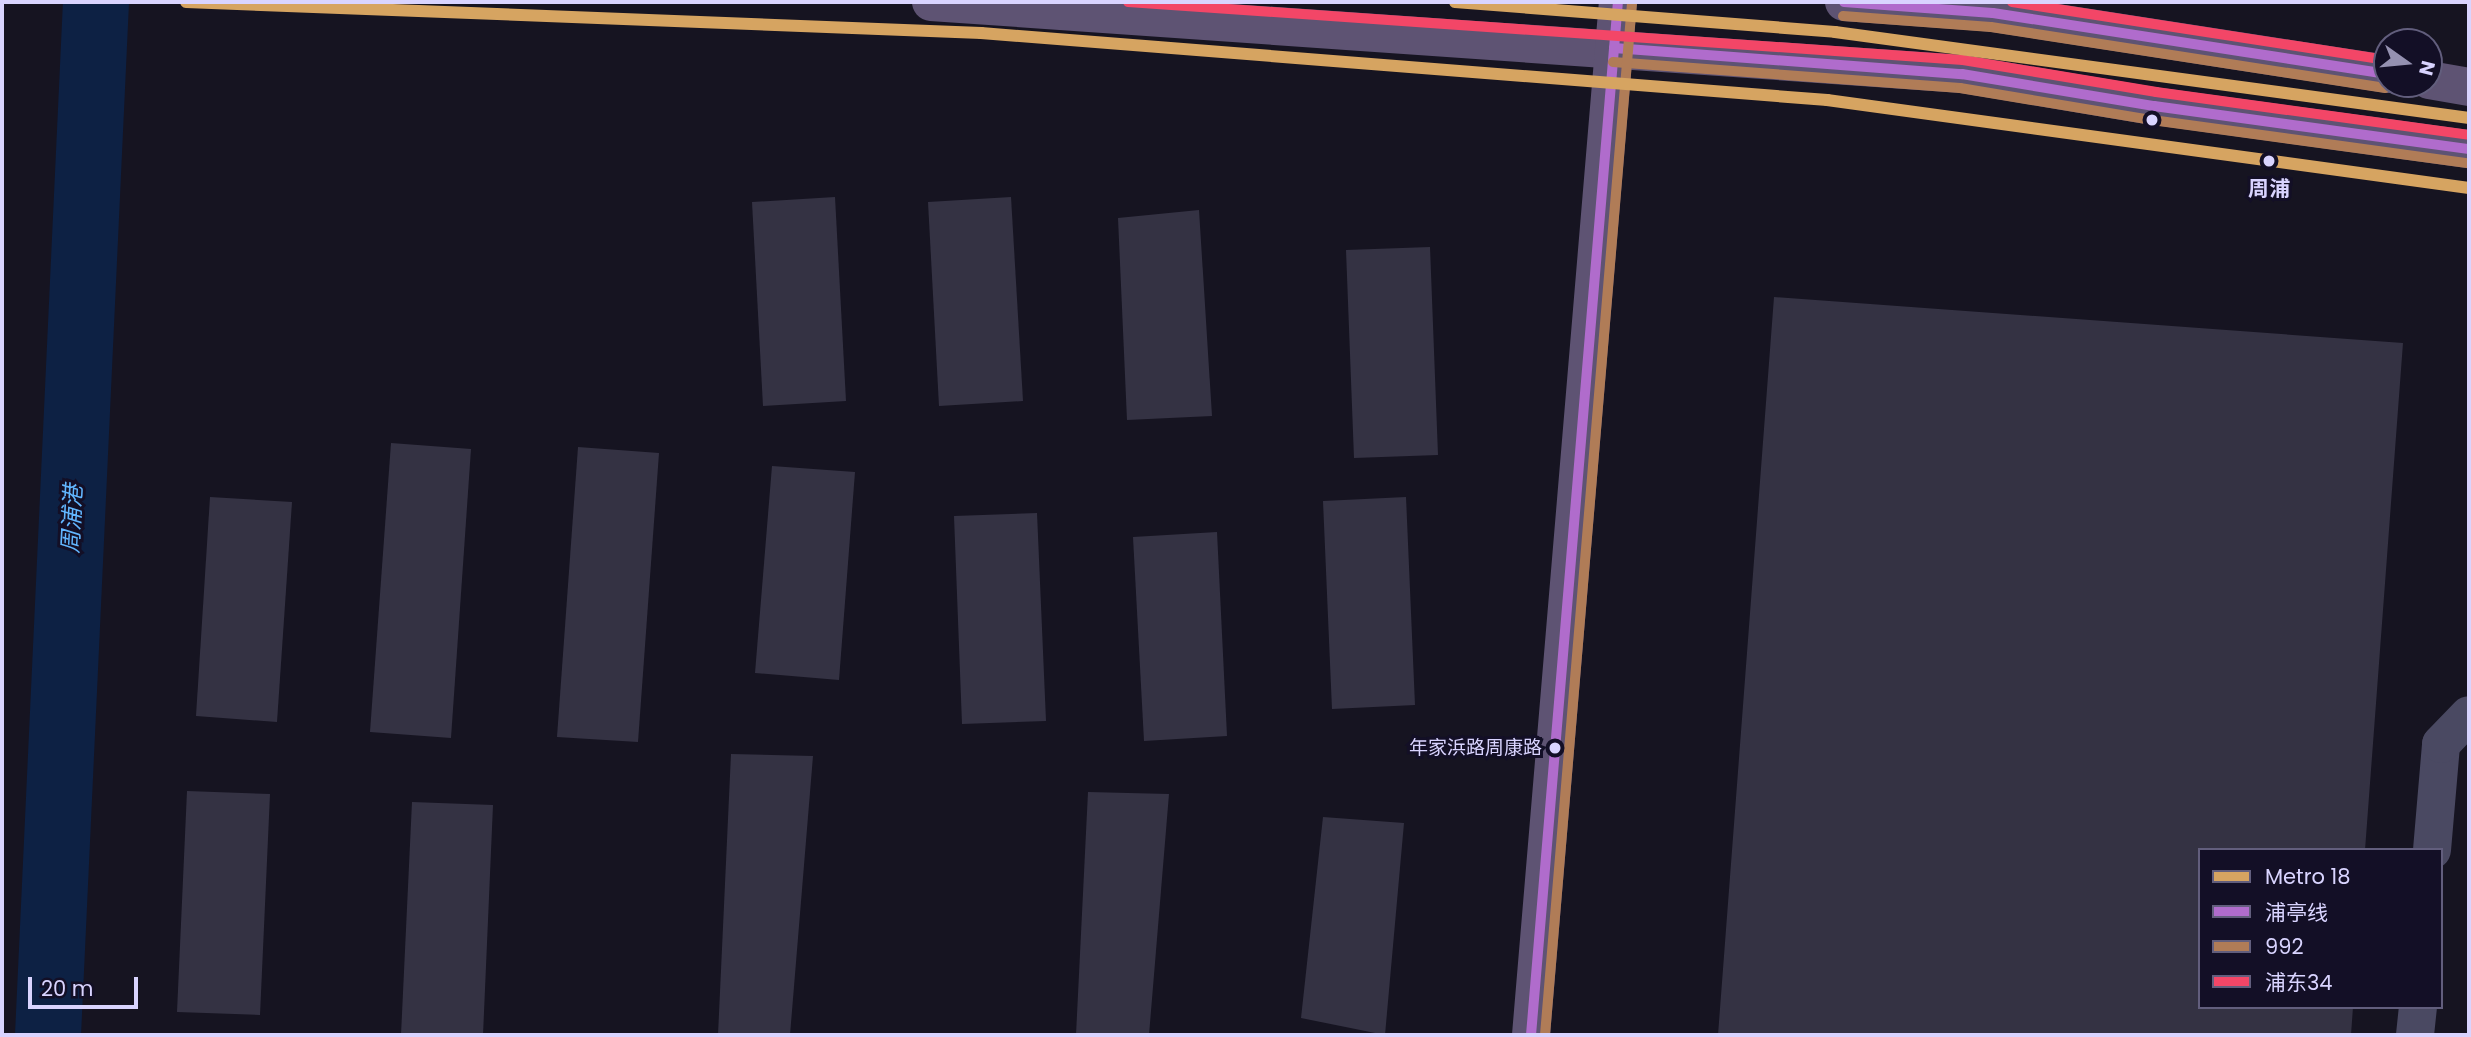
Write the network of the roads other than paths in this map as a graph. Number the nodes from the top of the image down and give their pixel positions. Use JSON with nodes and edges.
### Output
{"nodes":[{"id":1,"x":930,"y":2,"type":"edge"},
{"id":2,"x":1619,"y":2,"type":"edge"},
{"id":3,"x":1844,"y":2,"type":"edge"},
{"id":4,"x":1614,"y":48,"type":"junction"},
{"id":5,"x":2373,"y":72,"type":"edge"},
{"id":6,"x":2443,"y":82,"type":"edge"},
{"id":7,"x":2469,"y":87,"type":"edge"},
{"id":8,"x":2469,"y":149,"type":"edge"},
{"id":9,"x":2469,"y":715,"type":"edge"},
{"id":10,"x":2432,"y":848,"type":"edge"},
{"id":11,"x":2418,"y":1009,"type":"edge"},
{"id":12,"x":1531,"y":1035,"type":"edge"},
{"id":13,"x":2415,"y":1035,"type":"edge"}],
"edges":[{"from":1,"to":4,"type":"main road"},
{"from":2,"to":4,"type":"main road"},
{"from":3,"to":5,"type":"main road"},
{"from":4,"to":8,"type":"main road"},
{"from":4,"to":12,"type":"main road"},
{"from":6,"to":7,"type":"main road"},
{"from":9,"to":10,"type":"street"},
{"from":11,"to":13,"type":"street"}]}
